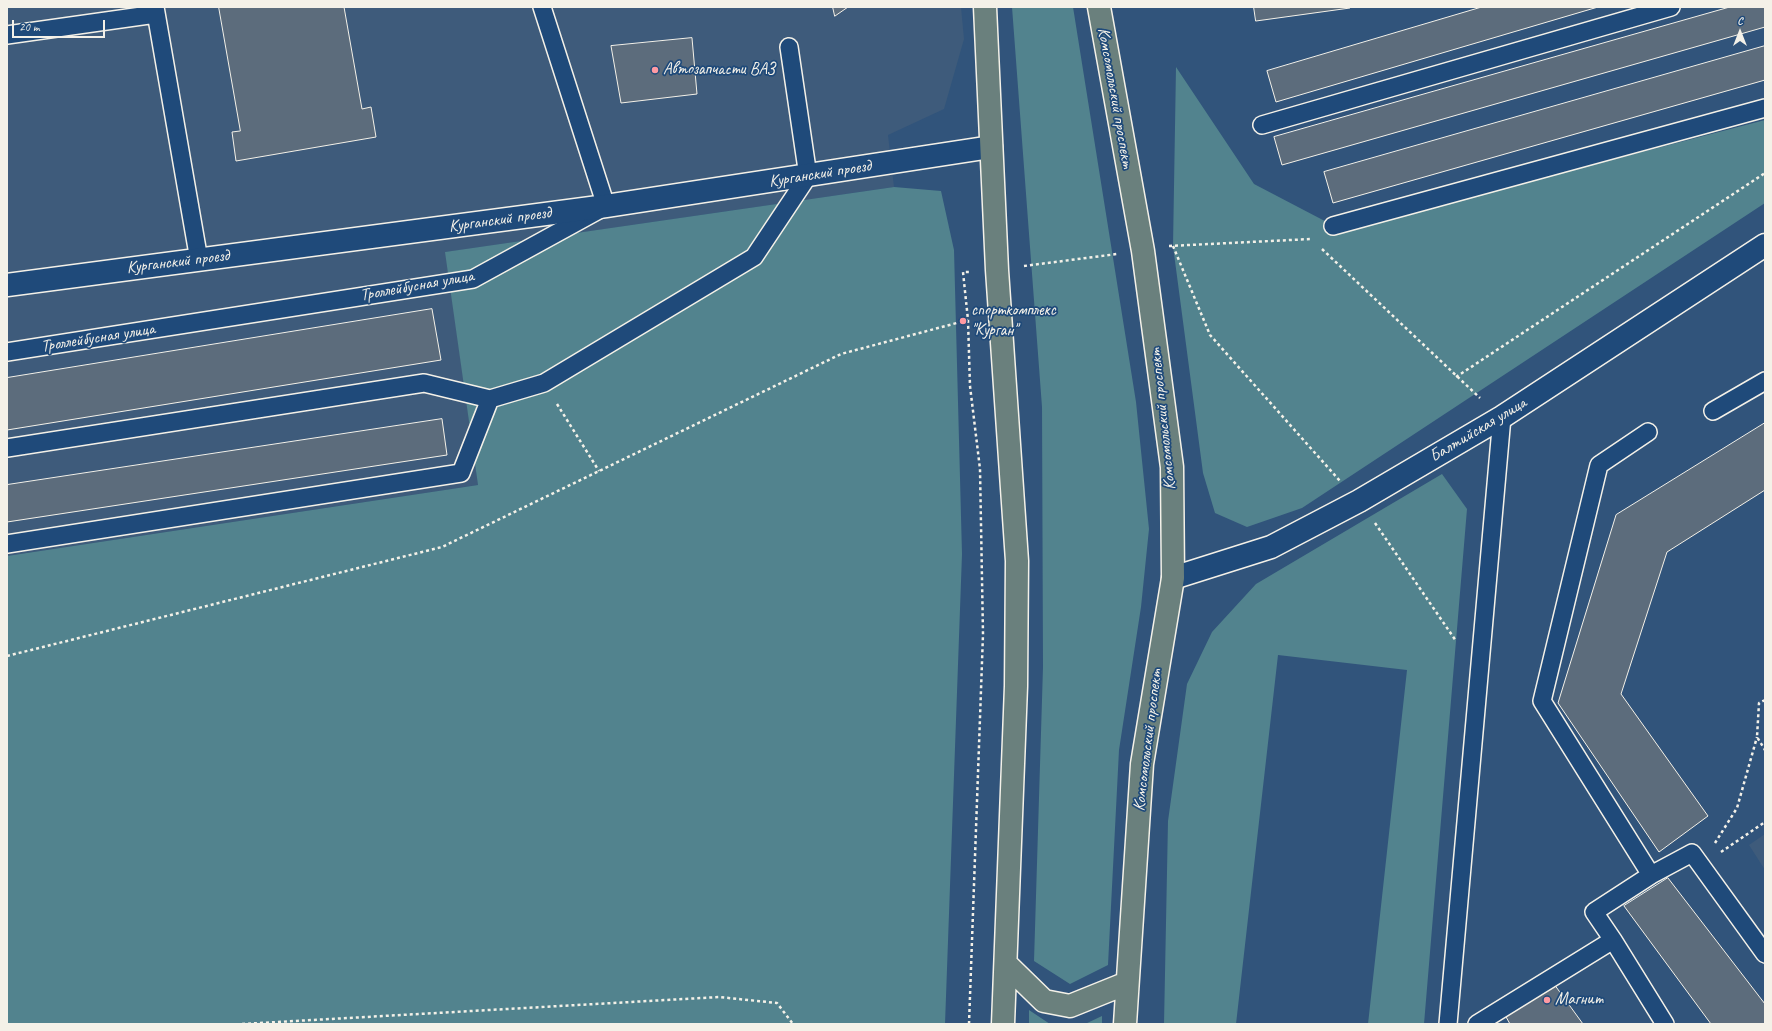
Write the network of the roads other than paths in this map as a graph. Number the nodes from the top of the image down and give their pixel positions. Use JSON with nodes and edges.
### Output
{"nodes":[{"id":1,"x":542,"y":7,"type":"edge"},
{"id":2,"x":985,"y":7,"type":"edge"},
{"id":3,"x":1099,"y":7,"type":"edge"},
{"id":4,"x":1671,"y":7,"type":"edge"},
{"id":5,"x":156,"y":10,"type":"edge"},
{"id":6,"x":7,"y":35,"type":"edge"},
{"id":7,"x":789,"y":47,"type":"dead end"},
{"id":8,"x":1765,"y":108,"type":"edge"},
{"id":9,"x":1262,"y":125,"type":"dead end"},
{"id":10,"x":991,"y":147,"type":"junction"},
{"id":11,"x":808,"y":176,"type":"junction"},
{"id":12,"x":606,"y":206,"type":"junction"},
{"id":13,"x":1333,"y":226,"type":"dead end"},
{"id":14,"x":1765,"y":245,"type":"edge"},
{"id":15,"x":200,"y":260,"type":"junction"},
{"id":16,"x":7,"y":285,"type":"edge"},
{"id":17,"x":7,"y":352,"type":"edge"},
{"id":18,"x":1765,"y":381,"type":"edge"},
{"id":19,"x":490,"y":399,"type":"junction"},
{"id":20,"x":1713,"y":410,"type":"dead end"},
{"id":21,"x":1502,"y":417,"type":"junction"},
{"id":22,"x":1648,"y":432,"type":"dead end"},
{"id":23,"x":7,"y":448,"type":"edge"},
{"id":24,"x":7,"y":544,"type":"edge"},
{"id":25,"x":1173,"y":578,"type":"junction"},
{"id":26,"x":1651,"y":875,"type":"junction"},
{"id":27,"x":1613,"y":940,"type":"junction"},
{"id":28,"x":1765,"y":954,"type":"edge"},
{"id":29,"x":1006,"y":964,"type":"junction"},
{"id":30,"x":1127,"y":983,"type":"junction"},
{"id":31,"x":1003,"y":1024,"type":"edge"},
{"id":32,"x":1126,"y":1024,"type":"edge"},
{"id":33,"x":1448,"y":1024,"type":"edge"},
{"id":34,"x":1477,"y":1024,"type":"edge"},
{"id":35,"x":1664,"y":1024,"type":"edge"}],
"edges":[{"from":1,"to":12,"type":"lane"},
{"from":2,"to":10,"type":"main road"},
{"from":3,"to":25,"type":"main road","name":"Комсомольский проспект"},
{"from":4,"to":9,"type":"lane"},
{"from":5,"to":6,"type":"lane"},
{"from":5,"to":15,"type":"lane"},
{"from":7,"to":11,"type":"lane"},
{"from":8,"to":13,"type":"lane"},
{"from":10,"to":11,"type":"street","name":"Курганский проезд"},
{"from":10,"to":29,"type":"main road"},
{"from":11,"to":12,"type":"street","name":"Курганский проезд"},
{"from":11,"to":19,"type":"lane"},
{"from":12,"to":15,"type":"street","name":"Курганский проезд"},
{"from":12,"to":17,"type":"lane","name":"Троллейбусная улица"},
{"from":14,"to":21,"type":"street","name":"Балтийская улица"},
{"from":15,"to":16,"type":"street","name":"Курганский проезд"},
{"from":18,"to":20,"type":"lane"},
{"from":19,"to":23,"type":"lane"},
{"from":19,"to":24,"type":"lane"},
{"from":21,"to":25,"type":"street","name":"Балтийская улица"},
{"from":21,"to":33,"type":"lane"},
{"from":22,"to":26,"type":"lane"},
{"from":25,"to":30,"type":"main road","name":"Комсомольский проспект"},
{"from":26,"to":27,"type":"lane"},
{"from":26,"to":28,"type":"lane"},
{"from":27,"to":34,"type":"lane"},
{"from":27,"to":35,"type":"lane"},
{"from":29,"to":30,"type":"main road"},
{"from":29,"to":31,"type":"main road"},
{"from":30,"to":32,"type":"main road","name":"Комсомольский проспект"}]}
